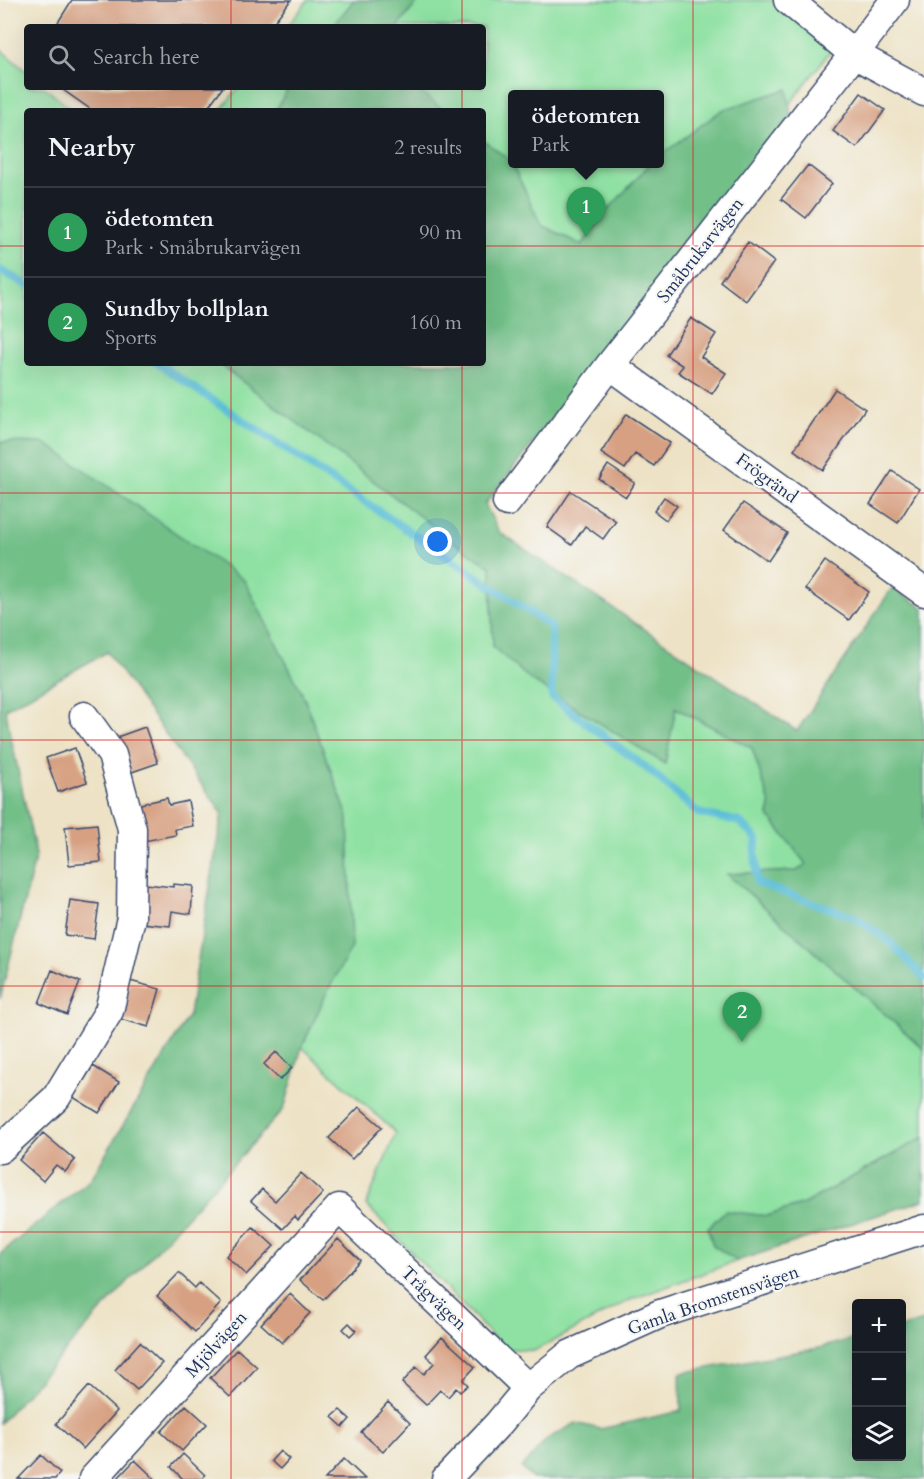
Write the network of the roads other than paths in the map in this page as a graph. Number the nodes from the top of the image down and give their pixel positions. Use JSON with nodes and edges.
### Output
{"nodes":[{"id":1,"x":788,"y":0,"type":"edge"},
{"id":2,"x":894,"y":0,"type":"edge"},
{"id":3,"x":854,"y":54,"type":"junction"},
{"id":4,"x":924,"y":92,"type":"edge"},
{"id":5,"x":610,"y":365,"type":"junction"},
{"id":6,"x":507,"y":502,"type":"dead end"},
{"id":7,"x":924,"y":592,"type":"edge"},
{"id":8,"x":84,"y":716,"type":"dead end"},
{"id":9,"x":0,"y":1149,"type":"edge"},
{"id":10,"x":339,"y":1209,"type":"joint"},
{"id":11,"x":924,"y":1229,"type":"edge"},
{"id":12,"x":528,"y":1388,"type":"junction"},
{"id":13,"x":93,"y":1479,"type":"edge"},
{"id":14,"x":446,"y":1479,"type":"edge"}],
"edges":[{"from":1,"to":3,"type":"street"},
{"from":2,"to":3,"type":"street","name":"Småbrukarvägen"},
{"from":3,"to":4,"type":"street"},
{"from":3,"to":5,"type":"street","name":"Småbrukarvägen"},
{"from":5,"to":6,"type":"street","name":"Småbrukarvägen"},
{"from":5,"to":7,"type":"street","name":"Frögränd"},
{"from":8,"to":9,"type":"street"},
{"from":10,"to":12,"type":"street","name":"Trågvägen"},
{"from":10,"to":13,"type":"street","name":"Mjölvägen"},
{"from":11,"to":12,"type":"street","name":"Gamla Bromstensvägen"},
{"from":12,"to":14,"type":"street","name":"Gamla Bromstensvägen"}]}
